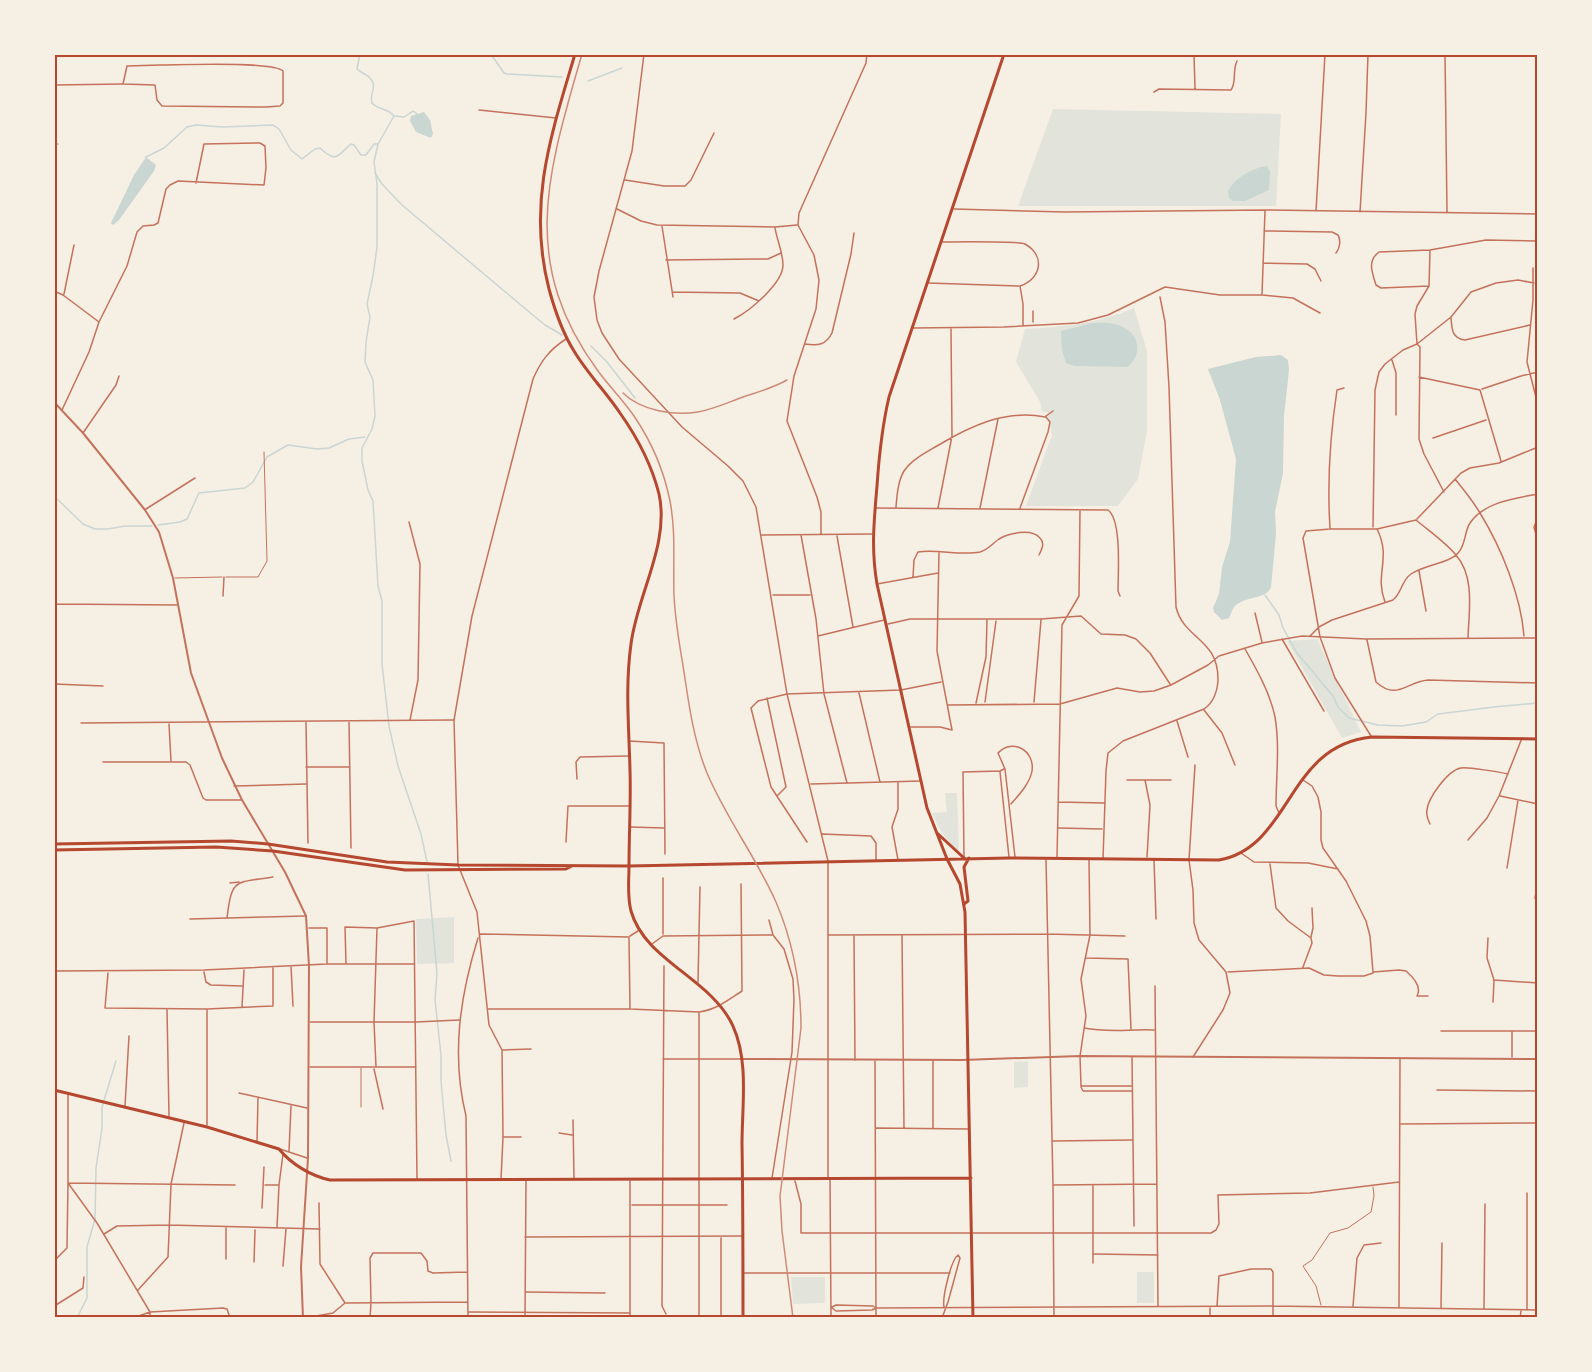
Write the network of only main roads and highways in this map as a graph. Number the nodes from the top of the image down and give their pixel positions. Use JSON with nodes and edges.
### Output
{"nodes":[{"id":1,"x":575,"y":54,"type":"edge"},
{"id":2,"x":1004,"y":54,"type":"edge"},
{"id":3,"x":1538,"y":739,"type":"edge"},
{"id":4,"x":935,"y":831,"type":"junction"},
{"id":5,"x":54,"y":843,"type":"edge"},
{"id":6,"x":99,"y":843,"type":"junction"},
{"id":7,"x":54,"y":850,"type":"edge"},
{"id":8,"x":99,"y":850,"type":"junction"},
{"id":9,"x":967,"y":858,"type":"junction"},
{"id":10,"x":947,"y":859,"type":"junction"},
{"id":11,"x":572,"y":866,"type":"junction"},
{"id":12,"x":629,"y":866,"type":"junction"},
{"id":13,"x":964,"y":904,"type":"junction"},
{"id":14,"x":54,"y":1090,"type":"edge"},
{"id":15,"x":743,"y":1178,"type":"junction"},
{"id":16,"x":971,"y":1178,"type":"junction"},
{"id":17,"x":743,"y":1318,"type":"edge"},
{"id":18,"x":973,"y":1318,"type":"edge"}],
"edges":[{"from":1,"to":12,"type":"main road"},
{"from":2,"to":4,"type":"main road"},
{"from":3,"to":9,"type":"main road"},
{"from":4,"to":9,"type":"main road"},
{"from":4,"to":10,"type":"main road"},
{"from":5,"to":6,"type":"main road"},
{"from":6,"to":8,"type":"main road"},
{"from":6,"to":11,"type":"main road"},
{"from":7,"to":8,"type":"main road"},
{"from":8,"to":11,"type":"main road"},
{"from":9,"to":10,"type":"main road"},
{"from":9,"to":13,"type":"main road"},
{"from":10,"to":12,"type":"main road"},
{"from":10,"to":13,"type":"main road"},
{"from":11,"to":12,"type":"main road"},
{"from":12,"to":15,"type":"main road"},
{"from":13,"to":16,"type":"main road"},
{"from":14,"to":15,"type":"main road"},
{"from":15,"to":16,"type":"main road"},
{"from":15,"to":17,"type":"main road"},
{"from":16,"to":18,"type":"main road"}]}
